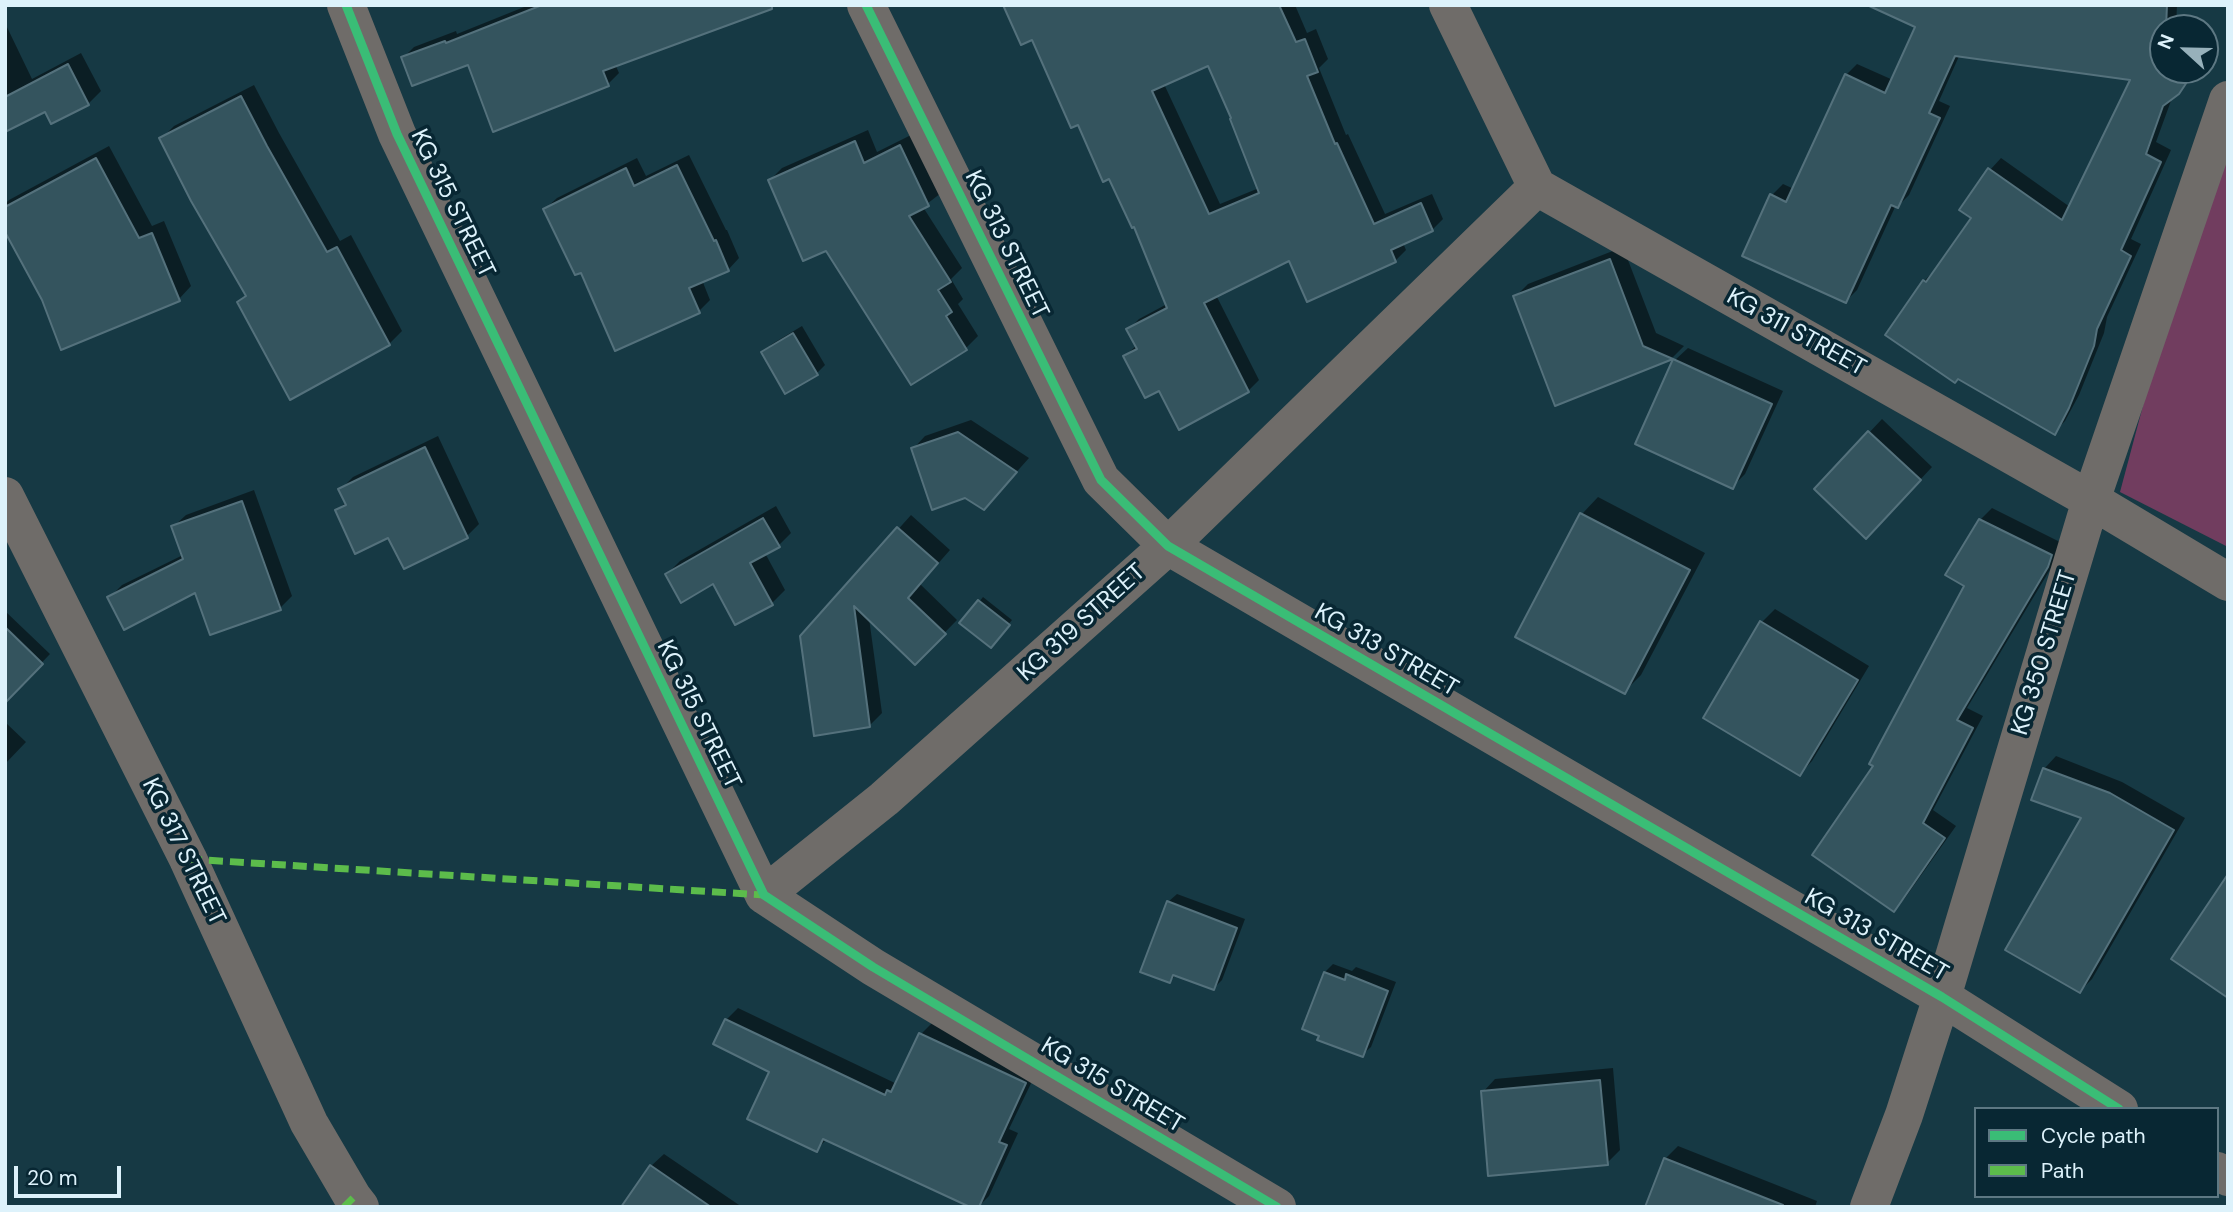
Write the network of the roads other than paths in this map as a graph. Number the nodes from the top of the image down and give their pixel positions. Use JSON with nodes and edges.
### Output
{"nodes":[{"id":1,"x":346,"y":5,"type":"edge"},
{"id":2,"x":866,"y":5,"type":"edge"},
{"id":3,"x":1448,"y":5,"type":"edge"},
{"id":4,"x":2228,"y":100,"type":"edge"},
{"id":5,"x":1537,"y":187,"type":"junction"},
{"id":6,"x":5,"y":496,"type":"edge"},
{"id":7,"x":2091,"y":499,"type":"junction"},
{"id":8,"x":1168,"y":546,"type":"junction"},
{"id":9,"x":2228,"y":582,"type":"edge"},
{"id":10,"x":764,"y":895,"type":"junction"},
{"id":11,"x":1942,"y":997,"type":"junction"},
{"id":12,"x":2116,"y":1107,"type":"edge"},
{"id":13,"x":360,"y":1207,"type":"edge"},
{"id":14,"x":1278,"y":1207,"type":"edge"},
{"id":15,"x":1869,"y":1207,"type":"edge"}],
"edges":[{"from":1,"to":10,"type":"street","name":"KG 315 STREET"},
{"from":2,"to":8,"type":"street","name":"KG 313 STREET"},
{"from":3,"to":5,"type":"street"},
{"from":4,"to":7,"type":"street","name":"KG 350 STREET"},
{"from":5,"to":7,"type":"street","name":"KG 311 STREET"},
{"from":5,"to":8,"type":"street","name":"KG 319 STREET"},
{"from":6,"to":13,"type":"street","name":"KG 317 STREET"},
{"from":7,"to":9,"type":"street","name":"KG 311 STREET"},
{"from":7,"to":11,"type":"street","name":"KG 350 STREET"},
{"from":8,"to":10,"type":"street","name":"KG 319 STREET"},
{"from":8,"to":11,"type":"street","name":"KG 313 STREET"},
{"from":10,"to":14,"type":"street","name":"KG 315 STREET"},
{"from":11,"to":12,"type":"street","name":"KG 313 STREET"},
{"from":11,"to":15,"type":"street","name":"KG 350 STREET"}]}
